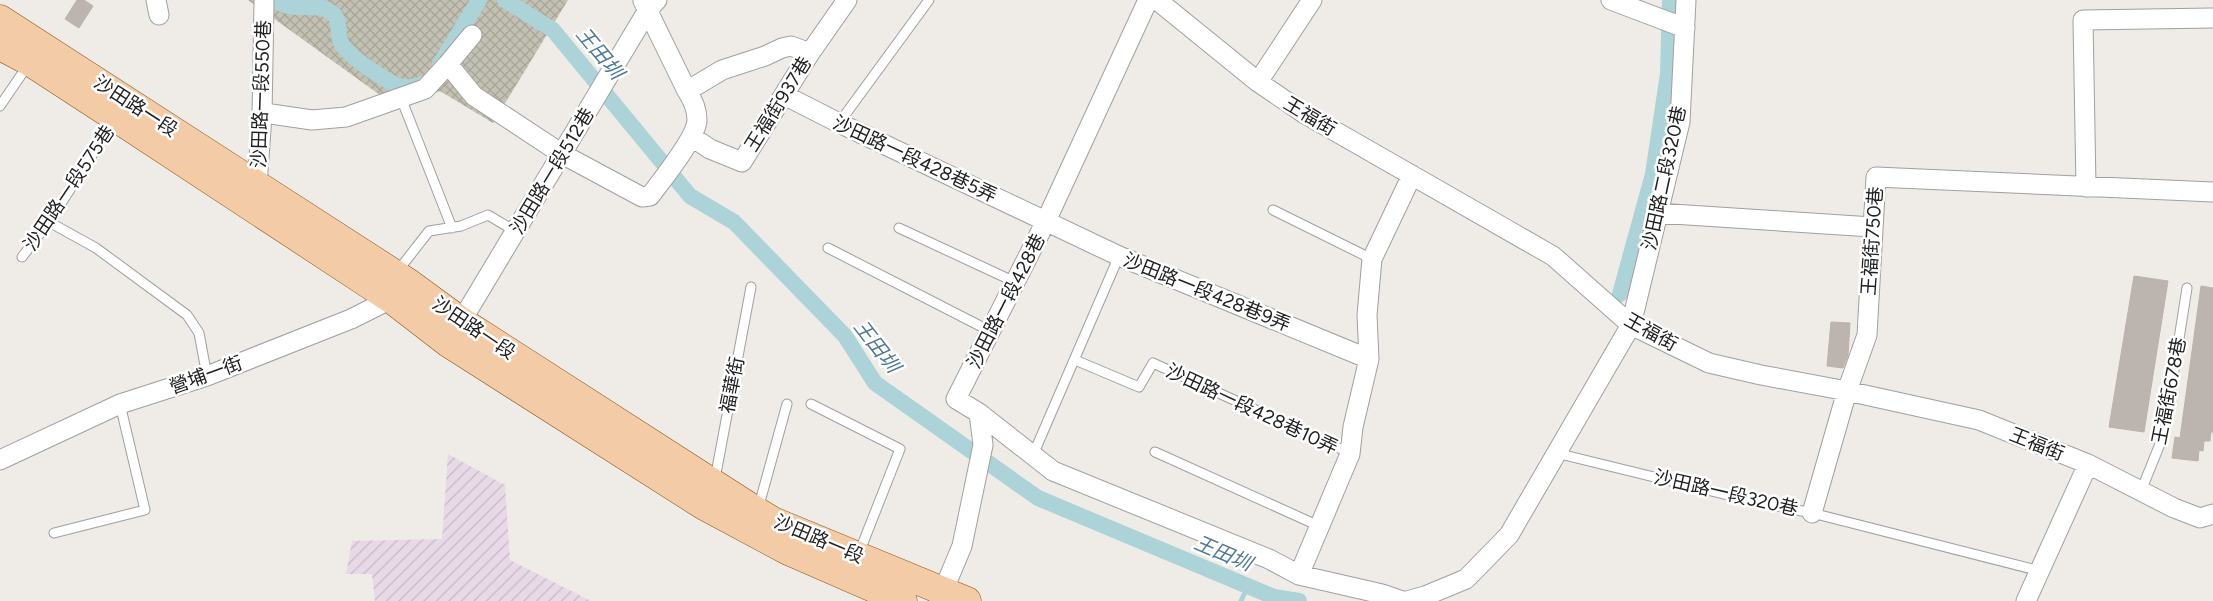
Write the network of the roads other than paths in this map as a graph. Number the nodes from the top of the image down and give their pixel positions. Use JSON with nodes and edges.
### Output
{"nodes":[{"id":1,"x":847,"y":0,"type":"edge"},
{"id":2,"x":929,"y":0,"type":"edge"},
{"id":3,"x":1148,"y":0,"type":"edge"},
{"id":4,"x":1157,"y":0,"type":"edge"},
{"id":5,"x":1312,"y":0,"type":"edge"},
{"id":6,"x":1611,"y":0,"type":"edge"},
{"id":7,"x":1686,"y":0,"type":"edge"},
{"id":8,"x":264,"y":2,"type":"dead end"},
{"id":9,"x":649,"y":3,"type":"edge"},
{"id":10,"x":1631,"y":4,"type":"edge"},
{"id":11,"x":2213,"y":18,"type":"edge"},
{"id":12,"x":0,"y":19,"type":"edge"},
{"id":13,"x":1685,"y":28,"type":"junction"},
{"id":14,"x":472,"y":35,"type":"dead end"},
{"id":15,"x":0,"y":46,"type":"edge"},
{"id":16,"x":810,"y":53,"type":"junction"},
{"id":17,"x":30,"y":62,"type":"junction"},
{"id":18,"x":448,"y":64,"type":"junction"},
{"id":19,"x":1258,"y":82,"type":"junction"},
{"id":20,"x":687,"y":91,"type":"junction"},
{"id":21,"x":784,"y":95,"type":"junction"},
{"id":22,"x":401,"y":98,"type":"junction"},
{"id":23,"x":0,"y":106,"type":"edge"},
{"id":24,"x":262,"y":116,"type":"junction"},
{"id":25,"x":116,"y":118,"type":"junction"},
{"id":26,"x":838,"y":123,"type":"junction"},
{"id":27,"x":692,"y":137,"type":"junction"},
{"id":28,"x":562,"y":154,"type":"junction"},
{"id":29,"x":1412,"y":175,"type":"junction"},
{"id":30,"x":257,"y":186,"type":"junction"},
{"id":31,"x":2086,"y":187,"type":"junction"},
{"id":32,"x":2213,"y":192,"type":"edge"},
{"id":33,"x":1273,"y":210,"type":"dead end"},
{"id":34,"x":1657,"y":213,"type":"junction"},
{"id":35,"x":1046,"y":221,"type":"junction"},
{"id":36,"x":49,"y":222,"type":"junction"},
{"id":37,"x":1872,"y":227,"type":"junction"},
{"id":38,"x":452,"y":228,"type":"junction"},
{"id":39,"x":899,"y":228,"type":"dead end"},
{"id":40,"x":515,"y":231,"type":"junction"},
{"id":41,"x":828,"y":248,"type":"dead end"},
{"id":42,"x":1119,"y":256,"type":"junction"},
{"id":43,"x":22,"y":257,"type":"dead end"},
{"id":44,"x":1372,"y":259,"type":"junction"},
{"id":45,"x":1015,"y":282,"type":"junction"},
{"id":46,"x":398,"y":286,"type":"junction"},
{"id":47,"x":751,"y":288,"type":"dead end"},
{"id":48,"x":2187,"y":288,"type":"dead end"},
{"id":49,"x":1631,"y":325,"type":"junction"},
{"id":50,"x":990,"y":331,"type":"junction"},
{"id":51,"x":455,"y":332,"type":"junction"},
{"id":52,"x":1369,"y":359,"type":"junction"},
{"id":53,"x":1075,"y":360,"type":"junction"},
{"id":54,"x":208,"y":376,"type":"junction"},
{"id":55,"x":1846,"y":391,"type":"junction"},
{"id":56,"x":120,"y":404,"type":"junction"},
{"id":57,"x":787,"y":404,"type":"dead end"},
{"id":58,"x":810,"y":404,"type":"dead end"},
{"id":59,"x":979,"y":413,"type":"junction"},
{"id":60,"x":1154,"y":452,"type":"dead end"},
{"id":61,"x":1556,"y":453,"type":"junction"},
{"id":62,"x":1350,"y":454,"type":"junction"},
{"id":63,"x":1033,"y":455,"type":"junction"},
{"id":64,"x":0,"y":460,"type":"edge"},
{"id":65,"x":2088,"y":464,"type":"junction"},
{"id":66,"x":714,"y":484,"type":"junction"},
{"id":67,"x":2141,"y":491,"type":"junction"},
{"id":68,"x":758,"y":512,"type":"junction"},
{"id":69,"x":1812,"y":513,"type":"junction"},
{"id":70,"x":2213,"y":514,"type":"edge"},
{"id":71,"x":1318,"y":526,"type":"junction"},
{"id":72,"x":54,"y":533,"type":"dead end"},
{"id":73,"x":858,"y":556,"type":"junction"},
{"id":74,"x":2040,"y":571,"type":"junction"},
{"id":75,"x":1298,"y":575,"type":"junction"},
{"id":76,"x":949,"y":598,"type":"edge"},
{"id":77,"x":903,"y":601,"type":"edge"},
{"id":78,"x":1402,"y":601,"type":"edge"},
{"id":79,"x":1407,"y":601,"type":"edge"},
{"id":80,"x":2026,"y":601,"type":"edge"}],
"edges":[{"from":1,"to":16,"type":"street","name":"王福街937巷"},
{"from":2,"to":26,"type":"lane"},
{"from":3,"to":35,"type":"street","name":"沙田路一段428巷"},
{"from":4,"to":19,"type":"street","name":"王福街"},
{"from":5,"to":19,"type":"street"},
{"from":6,"to":10,"type":"street"},
{"from":7,"to":13,"type":"street","name":"沙田路二段320巷"},
{"from":8,"to":24,"type":"street","name":"沙田路一段550巷"},
{"from":9,"to":20,"type":"street"},
{"from":9,"to":28,"type":"street","name":"沙田路一段512巷"},
{"from":10,"to":13,"type":"street"},
{"from":11,"to":31,"type":"street"},
{"from":12,"to":30,"type":"main road","name":"沙田路一段"},
{"from":13,"to":34,"type":"street","name":"沙田路二段320巷"},
{"from":14,"to":18,"type":"street"},
{"from":15,"to":17,"type":"main road","name":"沙田路一段"},
{"from":16,"to":20,"type":"street"},
{"from":16,"to":21,"type":"street","name":"王福街937巷"},
{"from":17,"to":23,"type":"lane"},
{"from":17,"to":25,"type":"main road","name":"沙田路一段"},
{"from":18,"to":22,"type":"street"},
{"from":18,"to":28,"type":"street"},
{"from":19,"to":29,"type":"street","name":"王福街"},
{"from":20,"to":27,"type":"street"},
{"from":21,"to":26,"type":"street","name":"沙田路一段428巷5弄"},
{"from":21,"to":27,"type":"street","name":"王福街937巷"},
{"from":22,"to":24,"type":"street"},
{"from":22,"to":38,"type":"lane"},
{"from":24,"to":30,"type":"street","name":"沙田路一段550巷"},
{"from":25,"to":36,"type":"lane","name":"沙田路一段575巷"},
{"from":25,"to":46,"type":"main road","name":"沙田路一段"},
{"from":26,"to":35,"type":"street","name":"沙田路一段428巷5弄"},
{"from":27,"to":28,"type":"street"},
{"from":28,"to":40,"type":"street","name":"沙田路一段512巷"},
{"from":29,"to":44,"type":"street"},
{"from":29,"to":49,"type":"street","name":"王福街"},
{"from":30,"to":46,"type":"main road","name":"沙田路一段"},
{"from":31,"to":32,"type":"street","name":"王福街750巷"},
{"from":31,"to":37,"type":"street","name":"王福街750巷"},
{"from":33,"to":44,"type":"lane"},
{"from":34,"to":37,"type":"street"},
{"from":34,"to":49,"type":"street","name":"沙田路二段320巷"},
{"from":35,"to":42,"type":"street","name":"沙田路一段428巷9弄"},
{"from":35,"to":45,"type":"street","name":"沙田路一段428巷"},
{"from":36,"to":43,"type":"lane","name":"沙田路一段575巷"},
{"from":36,"to":54,"type":"lane"},
{"from":37,"to":55,"type":"street","name":"王福街750巷"},
{"from":38,"to":40,"type":"lane"},
{"from":38,"to":46,"type":"lane"},
{"from":39,"to":45,"type":"lane"},
{"from":40,"to":51,"type":"street","name":"沙田路一段512巷"},
{"from":41,"to":50,"type":"lane"},
{"from":42,"to":52,"type":"street","name":"沙田路一段428巷9弄"},
{"from":42,"to":53,"type":"lane"},
{"from":44,"to":52,"type":"street"},
{"from":45,"to":50,"type":"street","name":"沙田路一段428巷"},
{"from":46,"to":51,"type":"main road","name":"沙田路一段"},
{"from":46,"to":54,"type":"street","name":"營埔一街"},
{"from":47,"to":66,"type":"lane","name":"福華街"},
{"from":48,"to":67,"type":"lane","name":"王福街678巷"},
{"from":49,"to":55,"type":"street","name":"王福街"},
{"from":49,"to":61,"type":"street"},
{"from":50,"to":59,"type":"street","name":"沙田路一段428巷"},
{"from":51,"to":66,"type":"main road","name":"沙田路一段"},
{"from":51,"to":77,"type":"main road","name":"沙田路一段"},
{"from":52,"to":62,"type":"street"},
{"from":53,"to":62,"type":"lane","name":"沙田路一段428巷10弄"},
{"from":53,"to":63,"type":"lane"},
{"from":54,"to":56,"type":"street","name":"營埔一街"},
{"from":55,"to":65,"type":"street","name":"王福街"},
{"from":55,"to":69,"type":"street","name":"王福街750巷"},
{"from":56,"to":64,"type":"street","name":"營埔一街"},
{"from":56,"to":72,"type":"lane"},
{"from":57,"to":68,"type":"lane"},
{"from":58,"to":73,"type":"lane"},
{"from":59,"to":63,"type":"street"},
{"from":59,"to":76,"type":"street"},
{"from":60,"to":71,"type":"lane"},
{"from":61,"to":69,"type":"lane","name":"沙田路一段320巷"},
{"from":61,"to":79,"type":"street"},
{"from":62,"to":71,"type":"street"},
{"from":63,"to":75,"type":"street"},
{"from":65,"to":67,"type":"street","name":"王福街"},
{"from":65,"to":74,"type":"street"},
{"from":66,"to":68,"type":"main road","name":"沙田路一段"},
{"from":67,"to":70,"type":"street","name":"王福街"},
{"from":68,"to":73,"type":"main road","name":"沙田路一段"},
{"from":69,"to":74,"type":"lane","name":"沙田路一段320巷"},
{"from":71,"to":75,"type":"street"},
{"from":73,"to":76,"type":"main road","name":"沙田路一段"},
{"from":74,"to":80,"type":"street"},
{"from":75,"to":78,"type":"street"}]}
